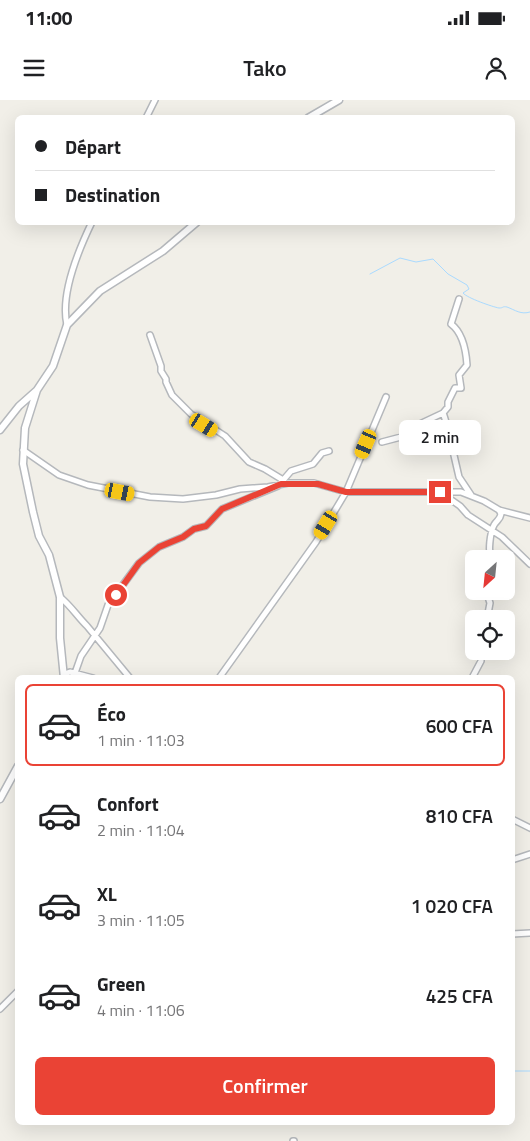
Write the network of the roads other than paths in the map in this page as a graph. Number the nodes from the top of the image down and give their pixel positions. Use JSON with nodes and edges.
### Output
{"nodes":[{"id":1,"x":155,"y":100,"type":"edge"},
{"id":2,"x":340,"y":100,"type":"edge"},
{"id":3,"x":148,"y":115,"type":"edge"},
{"id":4,"x":313,"y":115,"type":"edge"},
{"id":5,"x":90,"y":225,"type":"edge"},
{"id":6,"x":193,"y":225,"type":"edge"},
{"id":7,"x":459,"y":299,"type":"dead end"},
{"id":8,"x":67,"y":325,"type":"junction"},
{"id":9,"x":150,"y":335,"type":"dead end"},
{"id":10,"x":37,"y":390,"type":"junction"},
{"id":11,"x":386,"y":397,"type":"dead end"},
{"id":12,"x":443,"y":413,"type":"junction"},
{"id":13,"x":0,"y":430,"type":"edge"},
{"id":14,"x":382,"y":442,"type":"dead end"},
{"id":15,"x":23,"y":450,"type":"junction"},
{"id":16,"x":329,"y":450,"type":"dead end"},
{"id":17,"x":282,"y":482,"type":"junction"},
{"id":18,"x":346,"y":492,"type":"junction"},
{"id":19,"x":440,"y":492,"type":"junction"},
{"id":20,"x":471,"y":495,"type":"junction"},
{"id":21,"x":499,"y":510,"type":"junction"},
{"id":22,"x":530,"y":518,"type":"edge"},
{"id":23,"x":493,"y":532,"type":"junction"},
{"id":24,"x":490,"y":550,"type":"edge"},
{"id":25,"x":530,"y":564,"type":"edge"},
{"id":26,"x":60,"y":597,"type":"junction"},
{"id":27,"x":95,"y":636,"type":"junction"},
{"id":28,"x":480,"y":660,"type":"edge"},
{"id":29,"x":75,"y":673,"type":"junction"},
{"id":30,"x":64,"y":675,"type":"edge"},
{"id":31,"x":68,"y":675,"type":"edge"},
{"id":32,"x":82,"y":675,"type":"edge"},
{"id":33,"x":128,"y":675,"type":"edge"},
{"id":34,"x":221,"y":675,"type":"edge"},
{"id":35,"x":473,"y":675,"type":"edge"},
{"id":36,"x":15,"y":772,"type":"edge"},
{"id":37,"x":0,"y":799,"type":"edge"},
{"id":38,"x":515,"y":820,"type":"edge"},
{"id":39,"x":530,"y":828,"type":"edge"},
{"id":40,"x":530,"y":854,"type":"edge"},
{"id":41,"x":515,"y":859,"type":"edge"},
{"id":42,"x":530,"y":933,"type":"edge"},
{"id":43,"x":515,"y":934,"type":"edge"},
{"id":44,"x":15,"y":994,"type":"edge"},
{"id":45,"x":0,"y":1009,"type":"edge"}],
"edges":[{"from":1,"to":3,"type":"street"},
{"from":2,"to":4,"type":"street"},
{"from":5,"to":8,"type":"street"},
{"from":6,"to":8,"type":"street"},
{"from":7,"to":12,"type":"street"},
{"from":8,"to":10,"type":"street"},
{"from":9,"to":17,"type":"street"},
{"from":10,"to":13,"type":"street"},
{"from":10,"to":15,"type":"street"},
{"from":11,"to":18,"type":"street"},
{"from":12,"to":14,"type":"street"},
{"from":12,"to":20,"type":"street"},
{"from":15,"to":17,"type":"street"},
{"from":15,"to":26,"type":"street"},
{"from":16,"to":17,"type":"street"},
{"from":17,"to":18,"type":"street"},
{"from":17,"to":27,"type":"street"},
{"from":18,"to":19,"type":"street"},
{"from":18,"to":34,"type":"street"},
{"from":19,"to":20,"type":"street"},
{"from":19,"to":23,"type":"street"},
{"from":20,"to":21,"type":"street"},
{"from":21,"to":22,"type":"street"},
{"from":21,"to":23,"type":"street"},
{"from":23,"to":24,"type":"street"},
{"from":23,"to":25,"type":"street"},
{"from":26,"to":27,"type":"street"},
{"from":26,"to":30,"type":"street"},
{"from":27,"to":29,"type":"street"},
{"from":27,"to":33,"type":"street"},
{"from":28,"to":35,"type":"street"},
{"from":29,"to":31,"type":"street"},
{"from":29,"to":32,"type":"street"},
{"from":36,"to":37,"type":"street"},
{"from":38,"to":39,"type":"street"},
{"from":40,"to":41,"type":"street"},
{"from":42,"to":43,"type":"street"},
{"from":44,"to":45,"type":"street"}]}
